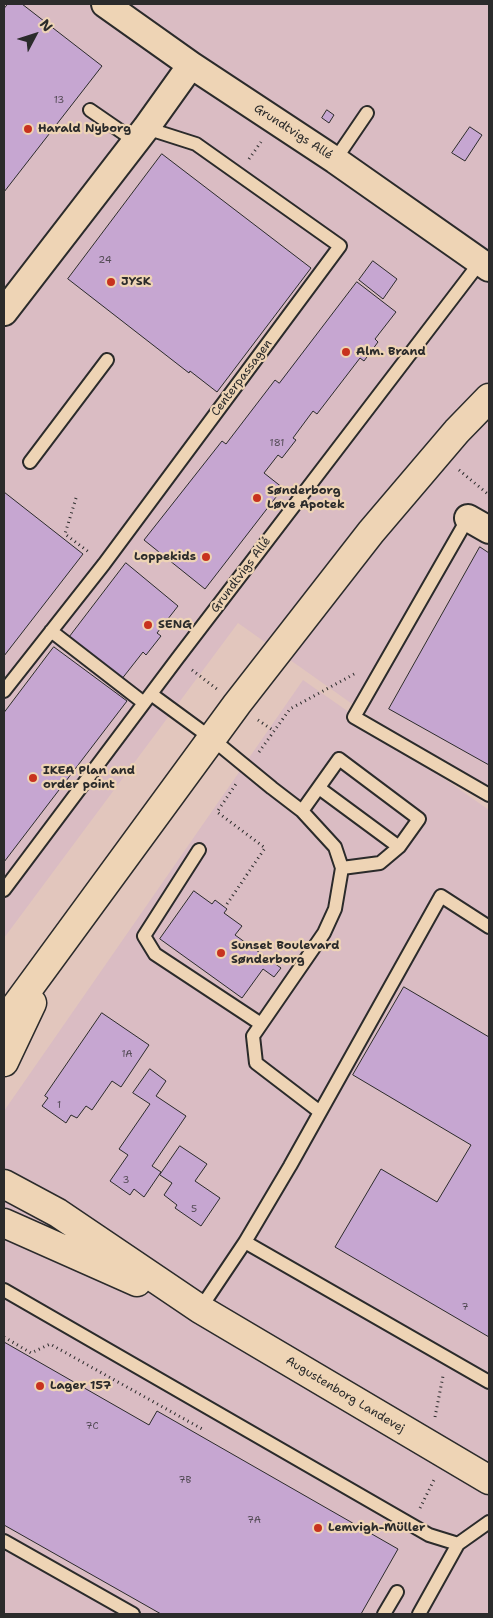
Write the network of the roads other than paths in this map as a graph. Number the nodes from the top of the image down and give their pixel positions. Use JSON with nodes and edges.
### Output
{"nodes":[{"id":1,"x":105,"y":4,"type":"edge"},
{"id":2,"x":191,"y":65,"type":"junction"},
{"id":3,"x":90,"y":110,"type":"dead end"},
{"id":4,"x":366,"y":113,"type":"dead end"},
{"id":5,"x":141,"y":134,"type":"junction"},
{"id":6,"x":335,"y":160,"type":"junction"},
{"id":7,"x":485,"y":264,"type":"edge"},
{"id":8,"x":4,"y":312,"type":"edge"},
{"id":9,"x":107,"y":360,"type":"dead end"},
{"id":10,"x":489,"y":398,"type":"edge"},
{"id":11,"x":30,"y":462,"type":"dead end"},
{"id":12,"x":479,"y":524,"type":"edge"},
{"id":13,"x":51,"y":631,"type":"junction"},
{"id":14,"x":4,"y":691,"type":"edge"},
{"id":15,"x":147,"y":699,"type":"junction"},
{"id":16,"x":211,"y":738,"type":"junction"},
{"id":17,"x":319,"y":788,"type":"junction"},
{"id":18,"x":489,"y":795,"type":"edge"},
{"id":19,"x":302,"y":810,"type":"junction"},
{"id":20,"x":399,"y":847,"type":"junction"},
{"id":21,"x":199,"y":850,"type":"dead end"},
{"id":22,"x":342,"y":868,"type":"junction"},
{"id":23,"x":4,"y":890,"type":"edge"},
{"id":24,"x":489,"y":927,"type":"edge"},
{"id":25,"x":57,"y":950,"type":"junction"},
{"id":26,"x":4,"y":1022,"type":"edge"},
{"id":27,"x":261,"y":1024,"type":"junction"},
{"id":28,"x":4,"y":1062,"type":"edge"},
{"id":29,"x":320,"y":1112,"type":"junction"},
{"id":30,"x":4,"y":1184,"type":"edge"},
{"id":31,"x":4,"y":1204,"type":"edge"},
{"id":32,"x":4,"y":1223,"type":"edge"},
{"id":33,"x":245,"y":1242,"type":"junction"},
{"id":34,"x":143,"y":1270,"type":"junction"},
{"id":35,"x":4,"y":1290,"type":"edge"},
{"id":36,"x":200,"y":1309,"type":"junction"},
{"id":37,"x":489,"y":1382,"type":"edge"},
{"id":38,"x":489,"y":1480,"type":"edge"},
{"id":39,"x":489,"y":1522,"type":"edge"},
{"id":40,"x":4,"y":1541,"type":"edge"},
{"id":41,"x":458,"y":1544,"type":"junction"},
{"id":42,"x":397,"y":1592,"type":"dead end"},
{"id":43,"x":133,"y":1614,"type":"edge"},
{"id":44,"x":384,"y":1614,"type":"edge"},
{"id":45,"x":419,"y":1614,"type":"edge"}],
"edges":[{"from":1,"to":2,"type":"street","name":"Grundtvigs Allé"},
{"from":2,"to":5,"type":"street"},
{"from":2,"to":6,"type":"street","name":"Grundtvigs Allé"},
{"from":3,"to":5,"type":"lane","name":"Centerpassagen"},
{"from":4,"to":6,"type":"lane"},
{"from":5,"to":8,"type":"street"},
{"from":5,"to":13,"type":"lane","name":"Centerpassagen"},
{"from":6,"to":7,"type":"street","name":"Grundtvigs Allé"},
{"from":7,"to":15,"type":"lane","name":"Grundtvigs Allé"},
{"from":9,"to":11,"type":"lane"},
{"from":10,"to":16,"type":"street"},
{"from":12,"to":18,"type":"lane"},
{"from":13,"to":14,"type":"lane","name":"Centerpassagen"},
{"from":13,"to":15,"type":"lane"},
{"from":15,"to":16,"type":"lane"},
{"from":15,"to":23,"type":"lane","name":"Grundtvigs Allé"},
{"from":16,"to":19,"type":"lane"},
{"from":16,"to":25,"type":"street"},
{"from":17,"to":19,"type":"lane"},
{"from":17,"to":20,"type":"lane"},
{"from":17,"to":20,"type":"lane"},
{"from":19,"to":22,"type":"lane"},
{"from":20,"to":22,"type":"lane"},
{"from":21,"to":27,"type":"lane"},
{"from":22,"to":27,"type":"lane"},
{"from":24,"to":29,"type":"lane"},
{"from":25,"to":26,"type":"street"},
{"from":25,"to":28,"type":"street"},
{"from":27,"to":29,"type":"lane"},
{"from":29,"to":33,"type":"lane"},
{"from":30,"to":34,"type":"street","name":"Augustenborg Landevej"},
{"from":31,"to":34,"type":"street"},
{"from":32,"to":36,"type":"street","name":"Augustenborg Landevej"},
{"from":33,"to":36,"type":"lane"},
{"from":33,"to":37,"type":"lane"},
{"from":34,"to":36,"type":"street","name":"Augustenborg Landevej"},
{"from":35,"to":41,"type":"lane"},
{"from":36,"to":38,"type":"street","name":"Augustenborg Landevej"},
{"from":39,"to":41,"type":"lane"},
{"from":40,"to":43,"type":"lane"},
{"from":41,"to":45,"type":"lane"},
{"from":42,"to":44,"type":"lane"}]}
